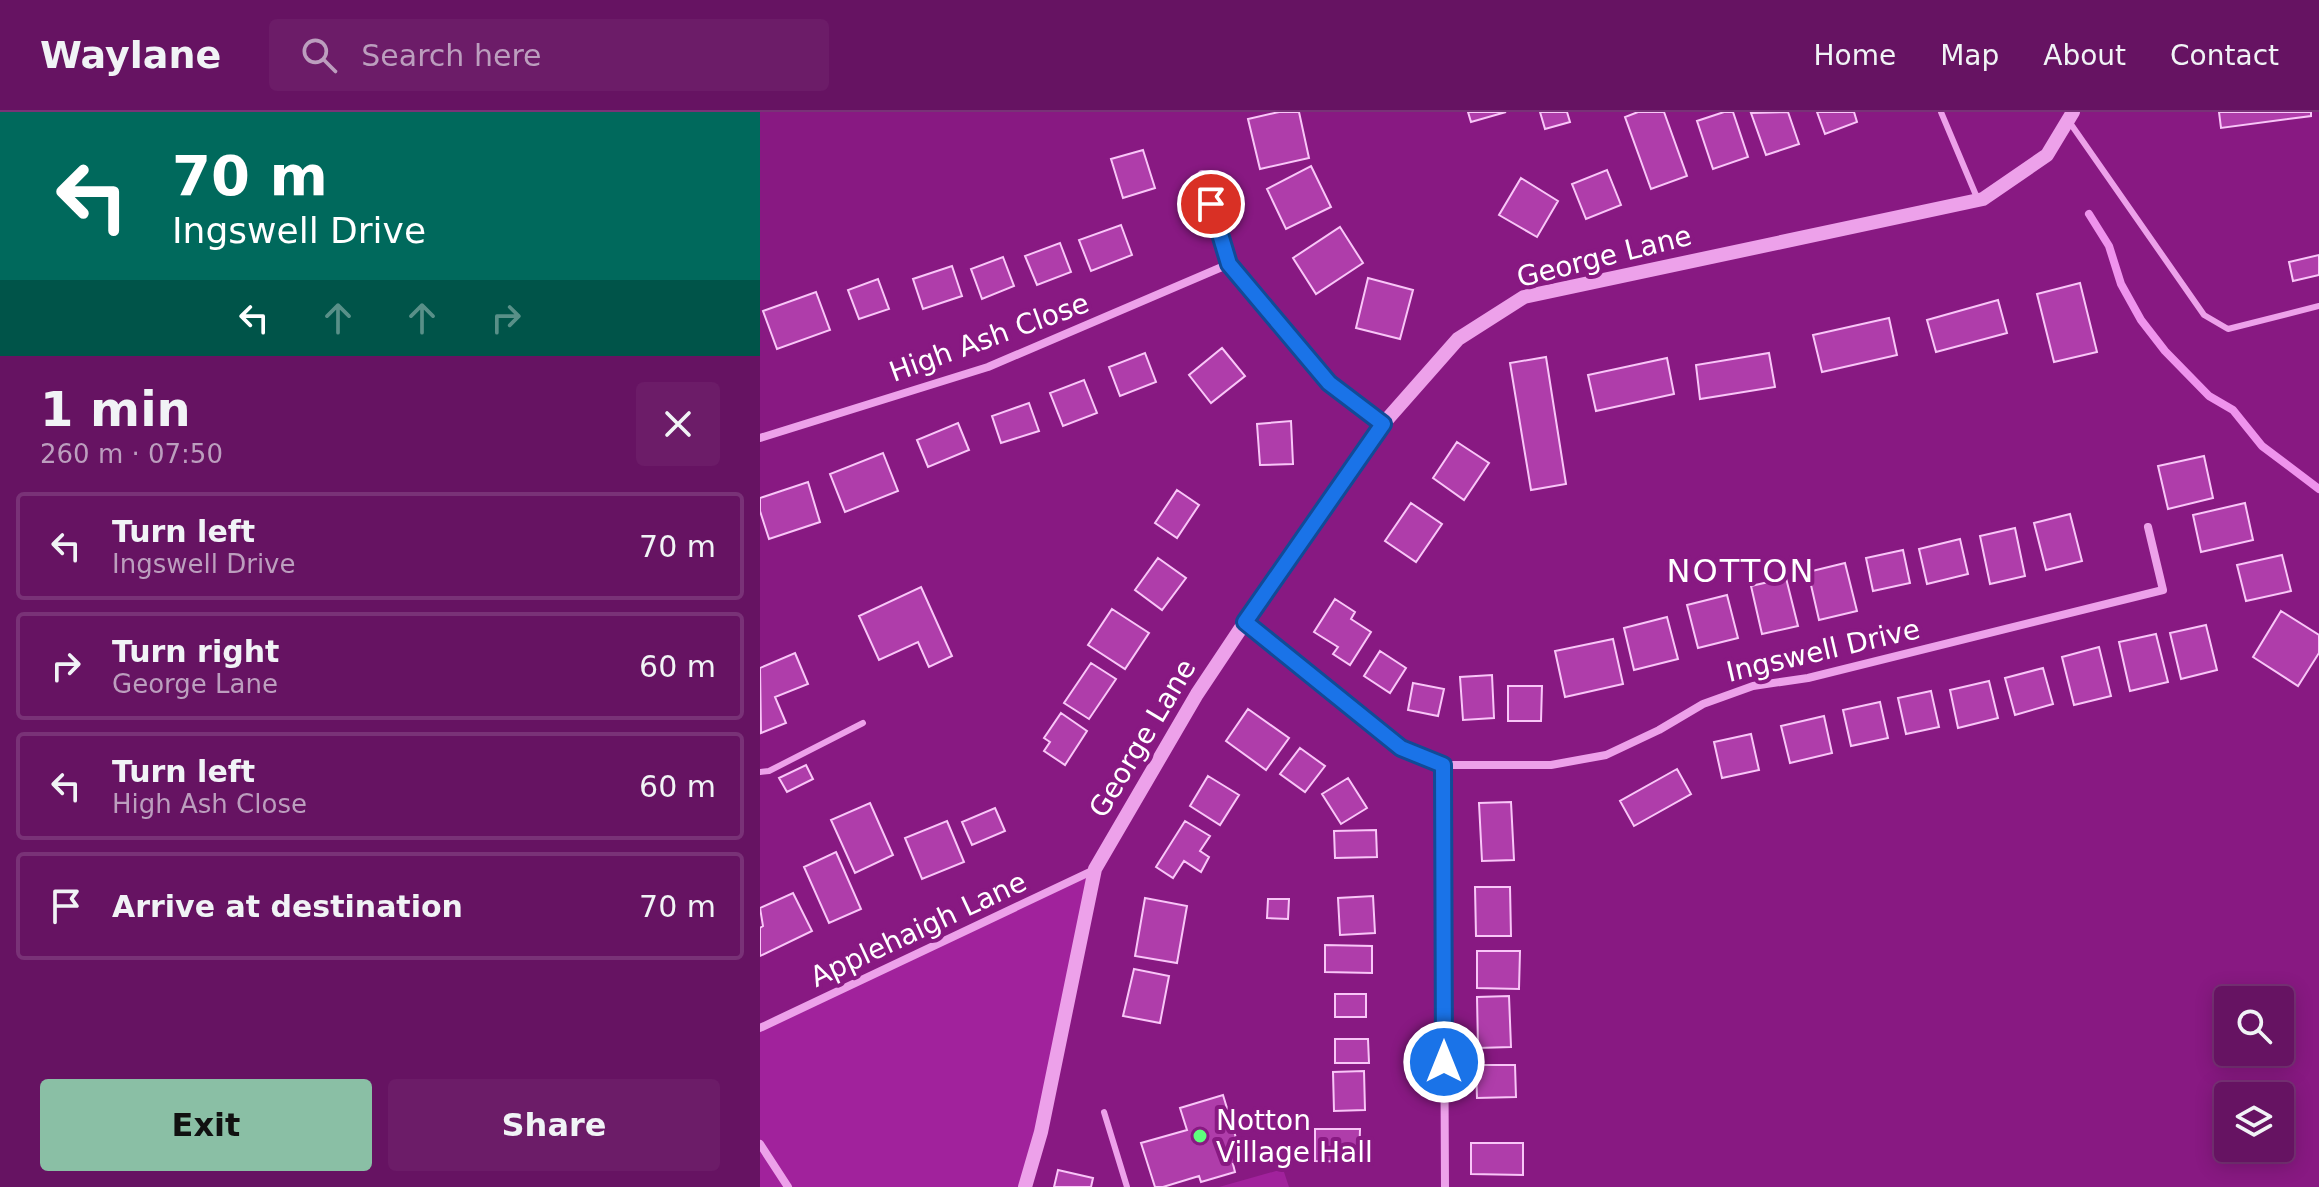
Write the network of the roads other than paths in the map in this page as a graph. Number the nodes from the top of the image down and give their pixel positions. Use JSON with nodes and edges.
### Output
{"nodes":[{"id":1,"x":1941,"y":112,"type":"edge"},
{"id":2,"x":2071,"y":116,"type":"edge"},
{"id":3,"x":1202,"y":174,"type":"dead end"},
{"id":4,"x":1978,"y":200,"type":"junction"},
{"id":5,"x":1229,"y":264,"type":"junction"},
{"id":6,"x":2319,"y":306,"type":"edge"},
{"id":7,"x":1383,"y":424,"type":"junction"},
{"id":8,"x":760,"y":438,"type":"edge"},
{"id":9,"x":2148,"y":527,"type":"dead end"},
{"id":10,"x":1245,"y":622,"type":"junction"},
{"id":11,"x":863,"y":723,"type":"dead end"},
{"id":12,"x":1443,"y":765,"type":"junction"},
{"id":13,"x":760,"y":772,"type":"edge"},
{"id":14,"x":1095,"y":869,"type":"junction"},
{"id":15,"x":760,"y":1028,"type":"edge"},
{"id":16,"x":1104,"y":1112,"type":"dead end"},
{"id":17,"x":760,"y":1144,"type":"edge"},
{"id":18,"x":788,"y":1187,"type":"edge"},
{"id":19,"x":1025,"y":1187,"type":"edge"},
{"id":20,"x":1127,"y":1187,"type":"edge"},
{"id":21,"x":1445,"y":1187,"type":"edge"}],
"edges":[{"from":1,"to":4,"type":"lane"},
{"from":2,"to":4,"type":"street","name":"George Lane"},
{"from":2,"to":6,"type":"lane"},
{"from":3,"to":5,"type":"street"},
{"from":4,"to":7,"type":"street","name":"George Lane"},
{"from":5,"to":7,"type":"street"},
{"from":5,"to":8,"type":"street","name":"High Ash Close"},
{"from":7,"to":10,"type":"street","name":"George Lane"},
{"from":9,"to":12,"type":"street","name":"Ingswell Drive"},
{"from":10,"to":12,"type":"street","name":"Ingswell Drive"},
{"from":10,"to":14,"type":"street","name":"George Lane"},
{"from":11,"to":13,"type":"lane"},
{"from":12,"to":21,"type":"street"},
{"from":14,"to":15,"type":"street","name":"Applehaigh Lane"},
{"from":14,"to":19,"type":"street","name":"George Lane"},
{"from":16,"to":20,"type":"lane"},
{"from":17,"to":18,"type":"street"}]}
